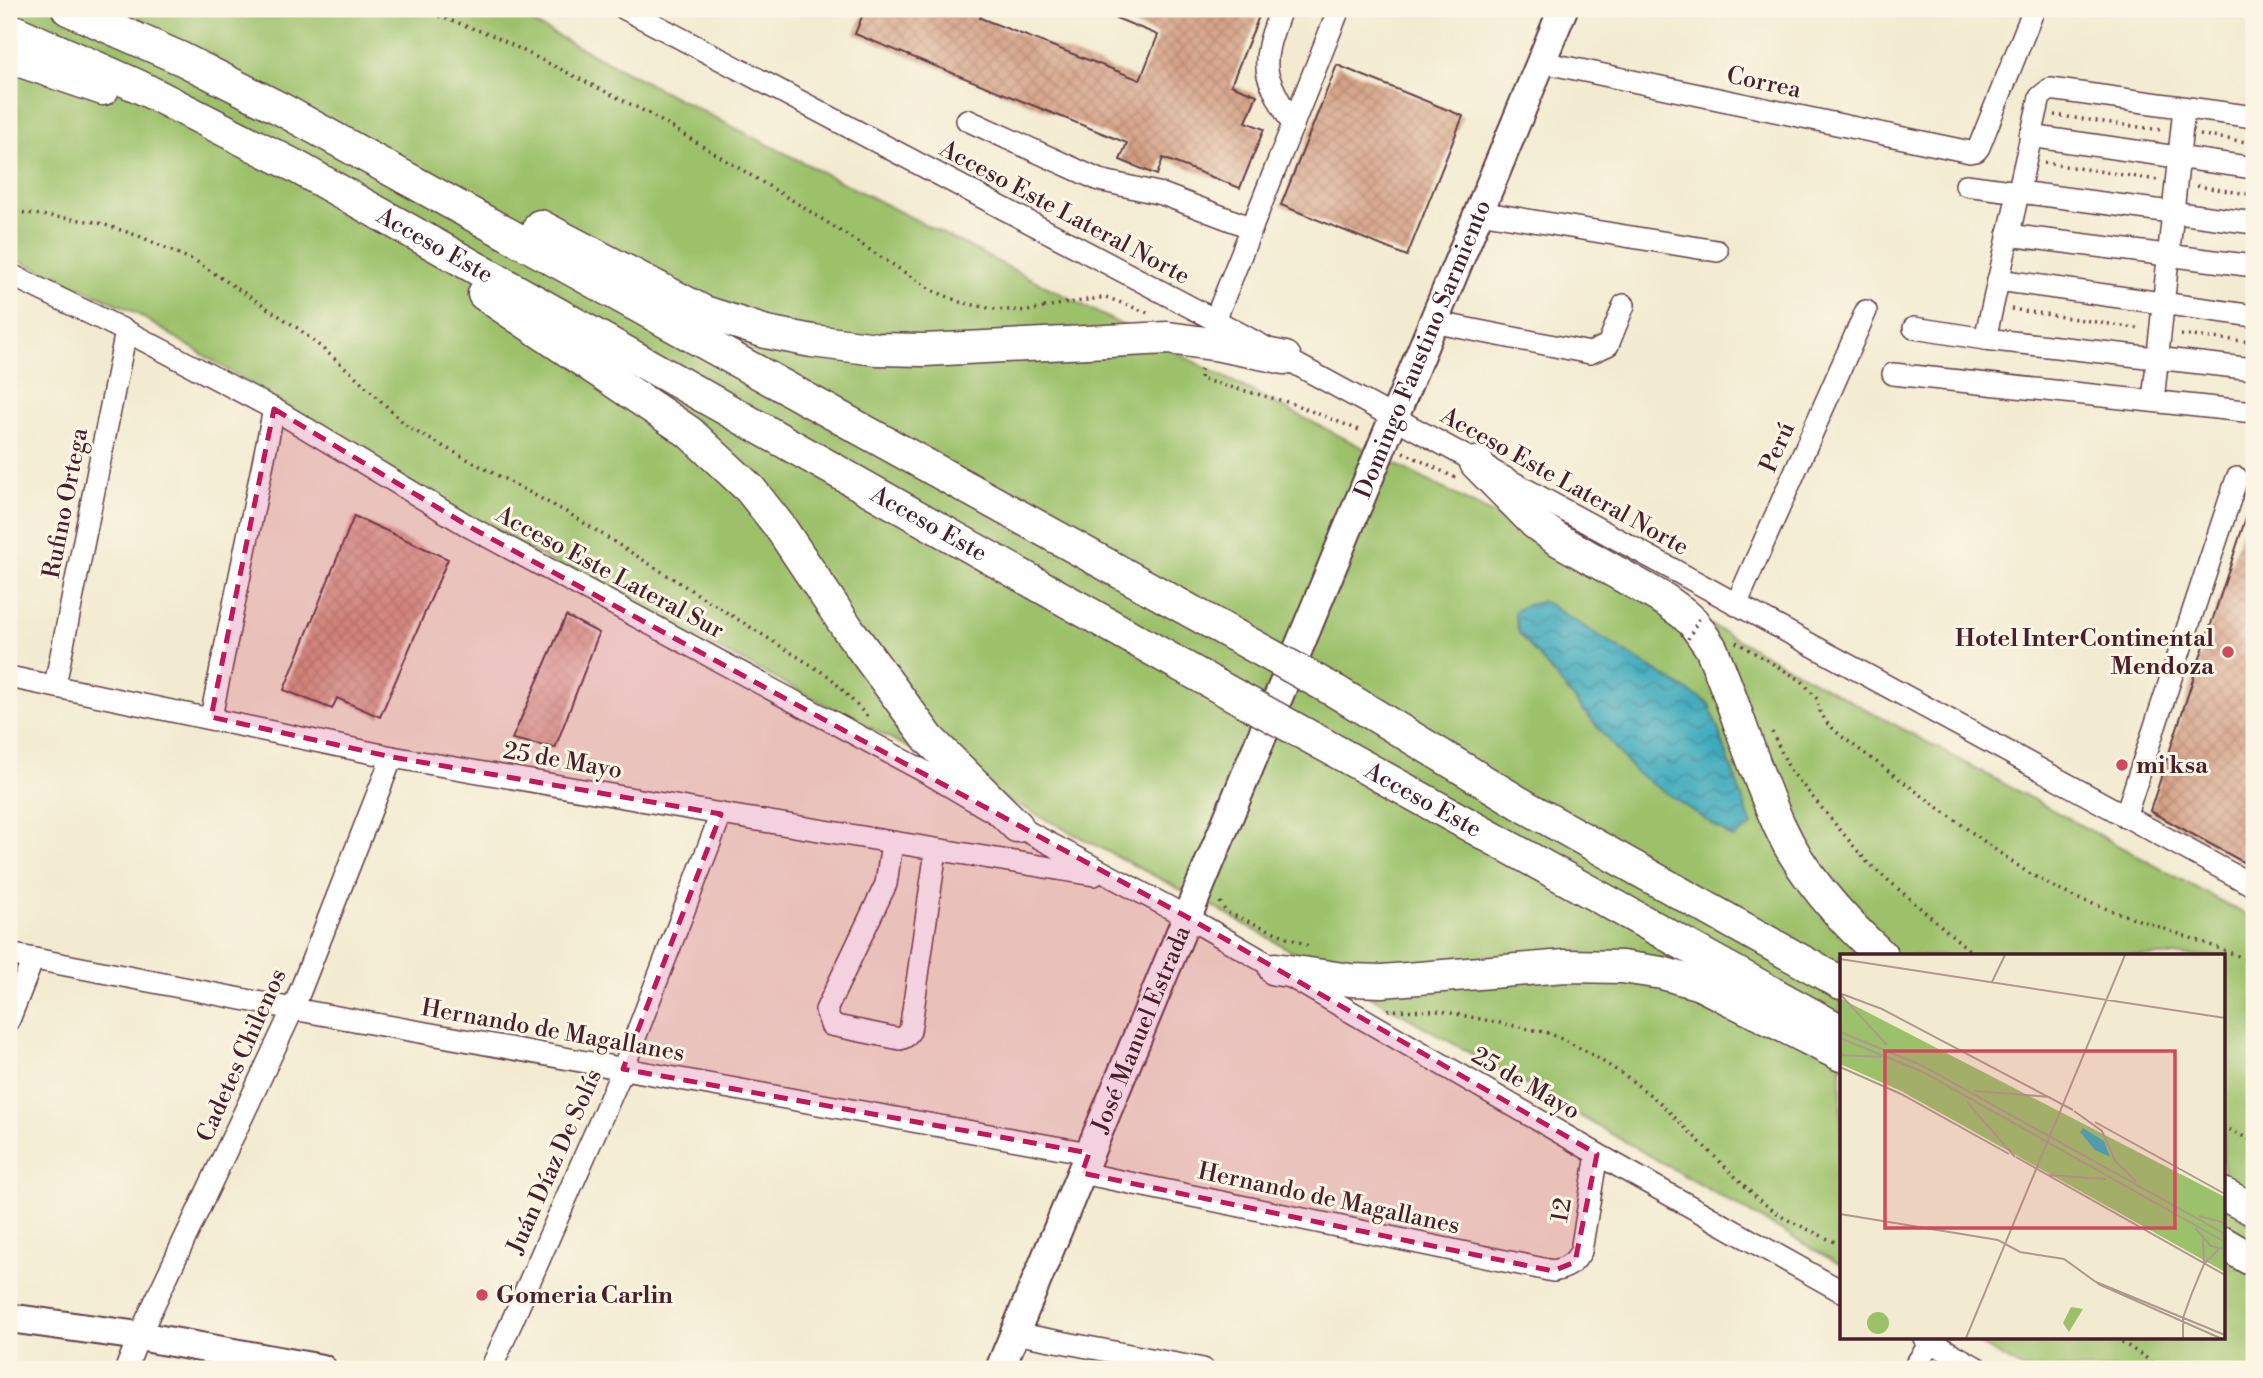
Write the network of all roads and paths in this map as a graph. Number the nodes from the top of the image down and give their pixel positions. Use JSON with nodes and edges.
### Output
{"nodes":[{"id":1,"x":68,"y":9,"type":"edge"},
{"id":2,"x":113,"y":9,"type":"edge"},
{"id":3,"x":419,"y":9,"type":"edge"},
{"id":4,"x":625,"y":9,"type":"edge"},
{"id":5,"x":1281,"y":9,"type":"edge"},
{"id":6,"x":1339,"y":9,"type":"edge"},
{"id":7,"x":1563,"y":9,"type":"edge"},
{"id":8,"x":2034,"y":9,"type":"edge"},
{"id":9,"x":9,"y":29,"type":"edge"},
{"id":10,"x":9,"y":57,"type":"edge"},
{"id":11,"x":182,"y":59,"type":"junction"},
{"id":12,"x":1542,"y":62,"type":"junction"},
{"id":13,"x":2184,"y":108,"type":"junction"},
{"id":14,"x":281,"y":109,"type":"junction"},
{"id":15,"x":2035,"y":112,"type":"junction"},
{"id":16,"x":201,"y":117,"type":"junction"},
{"id":17,"x":2254,"y":117,"type":"edge"},
{"id":18,"x":967,"y":120,"type":"dead end"},
{"id":19,"x":1293,"y":126,"type":"junction"},
{"id":20,"x":2182,"y":132,"type":"junction"},
{"id":21,"x":2030,"y":136,"type":"junction"},
{"id":22,"x":2254,"y":143,"type":"edge"},
{"id":23,"x":2179,"y":157,"type":"junction"},
{"id":24,"x":2025,"y":161,"type":"junction"},
{"id":25,"x":295,"y":166,"type":"junction"},
{"id":26,"x":2254,"y":168,"type":"edge"},
{"id":27,"x":2176,"y":183,"type":"junction"},
{"id":28,"x":1966,"y":185,"type":"dead end"},
{"id":29,"x":2018,"y":193,"type":"junction"},
{"id":30,"x":2254,"y":195,"type":"edge"},
{"id":31,"x":9,"y":211,"type":"edge"},
{"id":32,"x":1479,"y":212,"type":"junction"},
{"id":33,"x":2173,"y":213,"type":"junction"},
{"id":34,"x":2254,"y":223,"type":"edge"},
{"id":35,"x":1252,"y":228,"type":"junction"},
{"id":36,"x":2008,"y":234,"type":"junction"},
{"id":37,"x":1717,"y":251,"type":"dead end"},
{"id":38,"x":2169,"y":255,"type":"junction"},
{"id":39,"x":2254,"y":266,"type":"edge"},
{"id":40,"x":9,"y":274,"type":"edge"},
{"id":41,"x":1998,"y":281,"type":"junction"},
{"id":42,"x":2164,"y":304,"type":"junction"},
{"id":43,"x":1625,"y":305,"type":"dead end"},
{"id":44,"x":1992,"y":306,"type":"junction"},
{"id":45,"x":1866,"y":311,"type":"dead end"},
{"id":46,"x":2254,"y":316,"type":"edge"},
{"id":47,"x":1158,"y":317,"type":"dead end"},
{"id":48,"x":1433,"y":322,"type":"junction"},
{"id":49,"x":1914,"y":328,"type":"dead end"},
{"id":50,"x":126,"y":331,"type":"junction"},
{"id":51,"x":1209,"y":332,"type":"junction"},
{"id":52,"x":2161,"y":332,"type":"junction"},
{"id":53,"x":1985,"y":339,"type":"junction"},
{"id":54,"x":2254,"y":342,"type":"edge"},
{"id":55,"x":1285,"y":358,"type":"joint"},
{"id":56,"x":2158,"y":358,"type":"junction"},
{"id":57,"x":2254,"y":369,"type":"edge"},
{"id":58,"x":1893,"y":374,"type":"dead end"},
{"id":59,"x":2154,"y":401,"type":"junction"},
{"id":60,"x":274,"y":409,"type":"junction"},
{"id":61,"x":2254,"y":412,"type":"edge"},
{"id":62,"x":1392,"y":417,"type":"junction"},
{"id":63,"x":1359,"y":430,"type":"dead end"},
{"id":64,"x":1476,"y":463,"type":"junction"},
{"id":65,"x":2237,"y":478,"type":"dead end"},
{"id":66,"x":1736,"y":605,"type":"junction"},
{"id":67,"x":1707,"y":621,"type":"dead end"},
{"id":68,"x":1688,"y":639,"type":"dead end"},
{"id":69,"x":1733,"y":641,"type":"dead end"},
{"id":70,"x":9,"y":677,"type":"edge"},
{"id":71,"x":55,"y":685,"type":"junction"},
{"id":72,"x":1280,"y":688,"type":"joint"},
{"id":73,"x":211,"y":717,"type":"junction"},
{"id":74,"x":1767,"y":722,"type":"dead end"},
{"id":75,"x":877,"y":726,"type":"dead end"},
{"id":76,"x":392,"y":757,"type":"junction"},
{"id":77,"x":721,"y":814,"type":"junction"},
{"id":78,"x":2125,"y":817,"type":"junction"},
{"id":79,"x":1017,"y":826,"type":"junction"},
{"id":80,"x":892,"y":843,"type":"junction"},
{"id":81,"x":936,"y":850,"type":"junction"},
{"id":82,"x":1112,"y":878,"type":"junction"},
{"id":83,"x":2254,"y":886,"type":"edge"},
{"id":84,"x":1187,"y":917,"type":"junction"},
{"id":85,"x":9,"y":954,"type":"edge"},
{"id":86,"x":1880,"y":954,"type":"edge"},
{"id":87,"x":1974,"y":954,"type":"edge"},
{"id":88,"x":33,"y":959,"type":"junction"},
{"id":89,"x":2254,"y":962,"type":"edge"},
{"id":90,"x":1275,"y":969,"type":"junction"},
{"id":91,"x":1840,"y":982,"type":"edge"},
{"id":92,"x":293,"y":1009,"type":"junction"},
{"id":93,"x":1441,"y":1012,"type":"dead end"},
{"id":94,"x":9,"y":1020,"type":"edge"},
{"id":95,"x":1840,"y":1030,"type":"edge"},
{"id":96,"x":1840,"y":1054,"type":"edge"},
{"id":97,"x":623,"y":1069,"type":"junction"},
{"id":98,"x":2224,"y":1127,"type":"edge"},
{"id":99,"x":2254,"y":1142,"type":"edge"},
{"id":100,"x":1597,"y":1154,"type":"junction"},
{"id":101,"x":1085,"y":1163,"type":"junction"},
{"id":102,"x":2224,"y":1195,"type":"edge"},
{"id":103,"x":2254,"y":1210,"type":"edge"},
{"id":104,"x":1840,"y":1245,"type":"edge"},
{"id":105,"x":1565,"y":1268,"type":"joint"},
{"id":106,"x":1840,"y":1290,"type":"edge"},
{"id":107,"x":9,"y":1318,"type":"edge"},
{"id":108,"x":1014,"y":1333,"type":"junction"},
{"id":109,"x":139,"y":1336,"type":"junction"},
{"id":110,"x":1928,"y":1340,"type":"edge"},
{"id":111,"x":2119,"y":1340,"type":"edge"},
{"id":112,"x":126,"y":1369,"type":"edge"},
{"id":113,"x":322,"y":1369,"type":"edge"},
{"id":114,"x":491,"y":1369,"type":"edge"},
{"id":115,"x":1000,"y":1369,"type":"edge"},
{"id":116,"x":1203,"y":1369,"type":"edge"},
{"id":117,"x":1913,"y":1369,"type":"edge"},
{"id":118,"x":1979,"y":1369,"type":"edge"},
{"id":119,"x":2160,"y":1369,"type":"edge"}],
"edges":[{"from":1,"to":11,"type":"highway","name":"Acceso Este"},
{"from":2,"to":11,"type":"highway"},
{"from":3,"to":47,"type":"path"},
{"from":4,"to":51,"type":"street","name":"Acceso Este Lateral Norte"},
{"from":5,"to":19,"type":"street"},
{"from":6,"to":19,"type":"street"},
{"from":7,"to":12,"type":"main road","name":"Domingo Faustino Sarmiento"},
{"from":8,"to":12,"type":"street","name":"Correa"},
{"from":9,"to":16,"type":"highway","name":"Acceso Este"},
{"from":10,"to":16,"type":"highway"},
{"from":11,"to":14,"type":"highway","name":"Acceso Este"},
{"from":12,"to":32,"type":"main road","name":"Domingo Faustino Sarmiento"},
{"from":13,"to":15,"type":"street"},
{"from":13,"to":17,"type":"street"},
{"from":13,"to":20,"type":"street"},
{"from":14,"to":51,"type":"highway"},
{"from":14,"to":91,"type":"highway","name":"Acceso Este","bridge":true},
{"from":15,"to":20,"type":"path"},
{"from":15,"to":21,"type":"street"},
{"from":16,"to":25,"type":"highway","name":"Acceso Este"},
{"from":18,"to":35,"type":"street"},
{"from":19,"to":35,"type":"street"},
{"from":20,"to":22,"type":"path"},
{"from":20,"to":23,"type":"street"},
{"from":21,"to":23,"type":"street"},
{"from":21,"to":24,"type":"street"},
{"from":23,"to":26,"type":"street"},
{"from":23,"to":27,"type":"street"},
{"from":24,"to":27,"type":"path"},
{"from":24,"to":29,"type":"street"},
{"from":25,"to":79,"type":"highway"},
{"from":25,"to":95,"type":"highway","name":"Acceso Este","bridge":true},
{"from":27,"to":30,"type":"path"},
{"from":27,"to":33,"type":"street"},
{"from":28,"to":29,"type":"street"},
{"from":29,"to":33,"type":"street"},
{"from":29,"to":36,"type":"street"},
{"from":31,"to":75,"type":"path"},
{"from":32,"to":37,"type":"street"},
{"from":32,"to":48,"type":"main road","name":"Domingo Faustino Sarmiento"},
{"from":33,"to":34,"type":"street"},
{"from":33,"to":38,"type":"street"},
{"from":35,"to":51,"type":"street"},
{"from":36,"to":38,"type":"street"},
{"from":36,"to":41,"type":"street"},
{"from":38,"to":39,"type":"street"},
{"from":38,"to":42,"type":"street"},
{"from":40,"to":50,"type":"street","name":"Acceso Este Lateral Sur"},
{"from":41,"to":42,"type":"street"},
{"from":41,"to":44,"type":"street"},
{"from":42,"to":46,"type":"street"},
{"from":42,"to":52,"type":"street"},
{"from":43,"to":48,"type":"street"},
{"from":44,"to":52,"type":"path"},
{"from":44,"to":53,"type":"street"},
{"from":45,"to":66,"type":"street","name":"Perú"},
{"from":48,"to":62,"type":"main road","name":"Domingo Faustino Sarmiento"},
{"from":49,"to":53,"type":"street"},
{"from":50,"to":60,"type":"street","name":"Acceso Este Lateral Sur"},
{"from":50,"to":71,"type":"street","name":"Rufino Ortega"},
{"from":51,"to":55,"type":"highway"},
{"from":51,"to":63,"type":"path"},
{"from":52,"to":54,"type":"path"},
{"from":52,"to":56,"type":"street"},
{"from":53,"to":56,"type":"street"},
{"from":55,"to":62,"type":"street","name":"Acceso Este Lateral Norte"},
{"from":56,"to":57,"type":"street"},
{"from":56,"to":59,"type":"street"},
{"from":58,"to":59,"type":"street"},
{"from":59,"to":61,"type":"street"},
{"from":60,"to":73,"type":"street"},
{"from":60,"to":79,"type":"street","name":"Acceso Este Lateral Sur"},
{"from":62,"to":64,"type":"street","name":"Acceso Este Lateral Norte"},
{"from":62,"to":72,"type":"main road","name":"Domingo Faustino Sarmiento"},
{"from":64,"to":66,"type":"street","name":"Acceso Este Lateral Norte"},
{"from":64,"to":86,"type":"highway"},
{"from":65,"to":78,"type":"street"},
{"from":66,"to":78,"type":"street","name":"Acceso Este Lateral Norte"},
{"from":67,"to":68,"type":"path","bridge":true},
{"from":69,"to":89,"type":"path"},
{"from":70,"to":71,"type":"street","name":"25 de Mayo"},
{"from":71,"to":73,"type":"street","name":"25 de Mayo"},
{"from":72,"to":84,"type":"main road","name":"José Manuel Estrada"},
{"from":73,"to":76,"type":"street","name":"25 de Mayo"},
{"from":74,"to":87,"type":"path"},
{"from":76,"to":77,"type":"street","name":"25 de Mayo"},
{"from":76,"to":92,"type":"street","name":"Cadetes Chilenos"},
{"from":77,"to":80,"type":"street","name":"25 de Mayo"},
{"from":77,"to":97,"type":"street","name":"Juán Díaz De Solís"},
{"from":78,"to":83,"type":"street","name":"Acceso Este Lateral Norte"},
{"from":79,"to":82,"type":"street","name":"Acceso Este Lateral Sur"},
{"from":80,"to":81,"type":"street","name":"25 de Mayo"},
{"from":80,"to":81,"type":"street"},
{"from":81,"to":82,"type":"street","name":"25 de Mayo"},
{"from":82,"to":84,"type":"street","name":"Acceso Este Lateral Sur"},
{"from":84,"to":90,"type":"street","name":"25 de Mayo"},
{"from":84,"to":101,"type":"main road","name":"José Manuel Estrada"},
{"from":85,"to":88,"type":"street","name":"Hernando de Magallanes"},
{"from":88,"to":92,"type":"street","name":"Hernando de Magallanes"},
{"from":88,"to":94,"type":"street"},
{"from":90,"to":96,"type":"highway"},
{"from":90,"to":100,"type":"street","name":"25 de Mayo"},
{"from":92,"to":97,"type":"street","name":"Hernando de Magallanes"},
{"from":92,"to":109,"type":"street","name":"Cadetes Chilenos"},
{"from":93,"to":104,"type":"path"},
{"from":97,"to":101,"type":"street","name":"Hernando de Magallanes"},
{"from":97,"to":114,"type":"street","name":"Juán Díaz De Solís"},
{"from":98,"to":99,"type":"path"},
{"from":100,"to":105,"type":"street","name":"12"},
{"from":100,"to":106,"type":"street","name":"25 de Mayo"},
{"from":101,"to":105,"type":"street","name":"Hernando de Magallanes"},
{"from":101,"to":108,"type":"main road","name":"José Manuel Estrada"},
{"from":102,"to":103,"type":"highway"},
{"from":107,"to":109,"type":"main road"},
{"from":108,"to":115,"type":"main road","name":"José Manuel Estrada"},
{"from":108,"to":116,"type":"street"},
{"from":109,"to":112,"type":"street","name":"Cadetes Chilenos"},
{"from":109,"to":113,"type":"main road"},
{"from":110,"to":117,"type":"street"},
{"from":110,"to":118,"type":"street"},
{"from":111,"to":119,"type":"path"}]}
